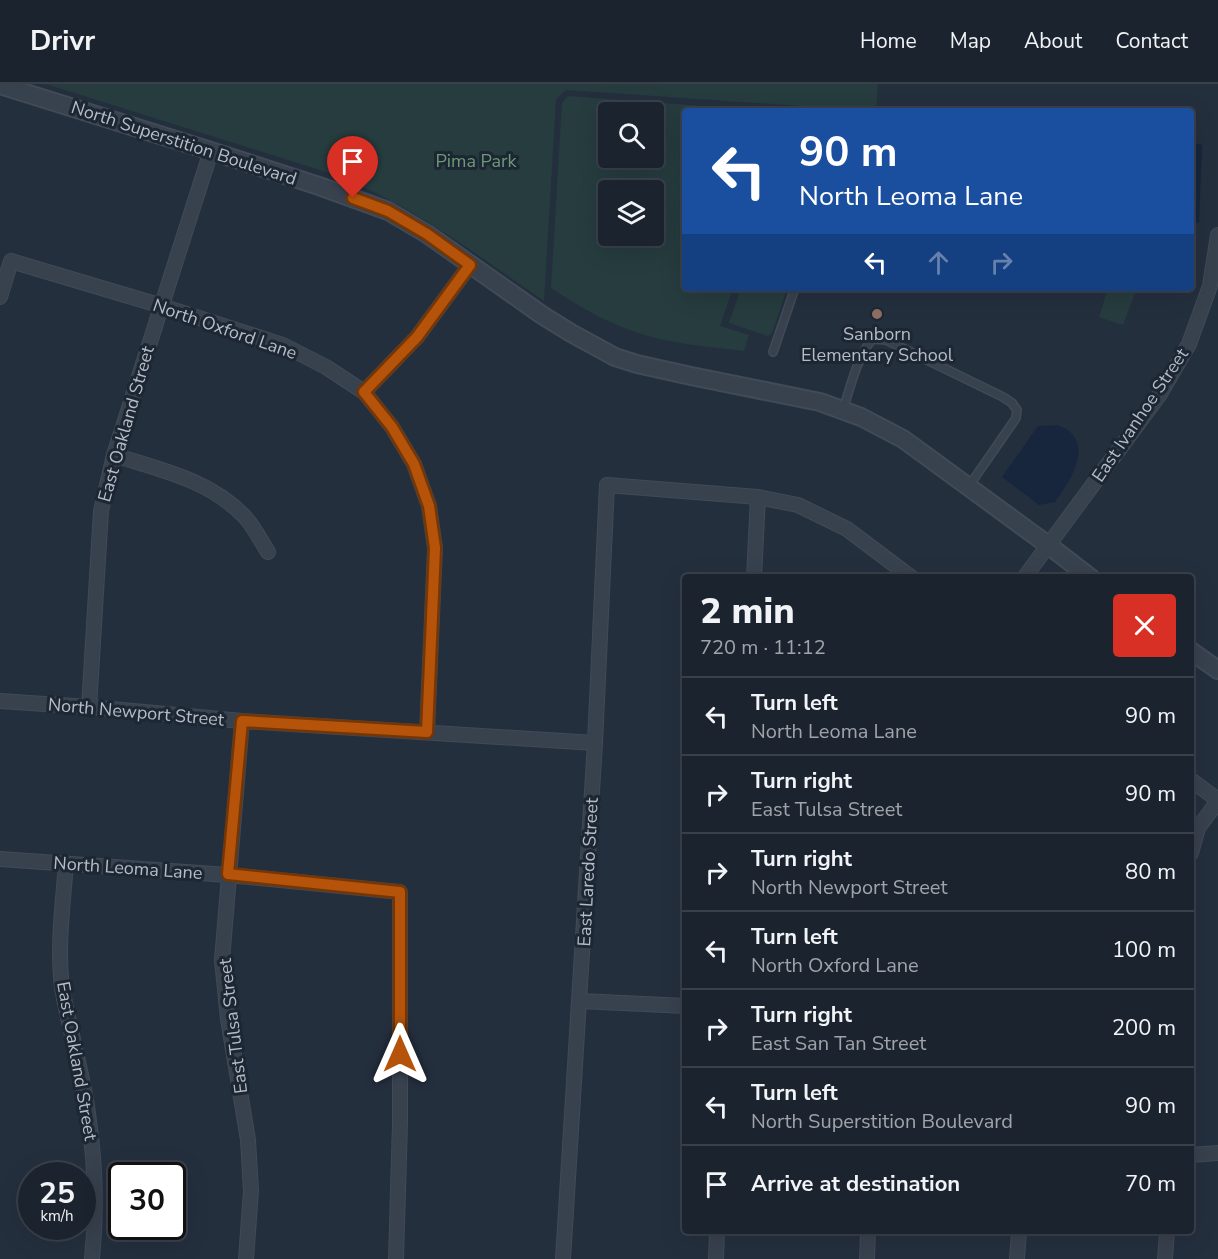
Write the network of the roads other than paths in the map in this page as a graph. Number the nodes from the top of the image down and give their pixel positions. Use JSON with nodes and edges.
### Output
{"nodes":[{"id":1,"x":0,"y":85,"type":"edge"},
{"id":2,"x":211,"y":151,"type":"junction"},
{"id":3,"x":1218,"y":235,"type":"edge"},
{"id":4,"x":470,"y":265,"type":"junction"},
{"id":5,"x":794,"y":291,"type":"edge"},
{"id":6,"x":0,"y":297,"type":"edge"},
{"id":7,"x":162,"y":306,"type":"junction"},
{"id":8,"x":773,"y":352,"type":"dead end"},
{"id":9,"x":364,"y":392,"type":"junction"},
{"id":10,"x":843,"y":410,"type":"junction"},
{"id":11,"x":114,"y":455,"type":"junction"},
{"id":12,"x":969,"y":486,"type":"junction"},
{"id":13,"x":758,"y":497,"type":"junction"},
{"id":14,"x":1048,"y":545,"type":"junction"},
{"id":15,"x":268,"y":552,"type":"dead end"},
{"id":16,"x":754,"y":574,"type":"edge"},
{"id":17,"x":907,"y":574,"type":"edge"},
{"id":18,"x":1027,"y":574,"type":"edge"},
{"id":19,"x":1086,"y":574,"type":"edge"},
{"id":20,"x":1194,"y":653,"type":"edge"},
{"id":21,"x":1218,"y":670,"type":"edge"},
{"id":22,"x":0,"y":701,"type":"edge"},
{"id":23,"x":89,"y":707,"type":"junction"},
{"id":24,"x":242,"y":721,"type":"junction"},
{"id":25,"x":427,"y":732,"type":"junction"},
{"id":26,"x":595,"y":743,"type":"junction"},
{"id":27,"x":1194,"y":782,"type":"edge"},
{"id":28,"x":1218,"y":800,"type":"edge"},
{"id":29,"x":1194,"y":842,"type":"edge"},
{"id":30,"x":0,"y":859,"type":"edge"},
{"id":31,"x":66,"y":863,"type":"junction"},
{"id":32,"x":228,"y":874,"type":"junction"},
{"id":33,"x":580,"y":1001,"type":"junction"},
{"id":34,"x":682,"y":1006,"type":"edge"},
{"id":35,"x":1218,"y":1154,"type":"edge"},
{"id":36,"x":1194,"y":1155,"type":"edge"},
{"id":37,"x":717,"y":1234,"type":"edge"},
{"id":38,"x":868,"y":1234,"type":"edge"},
{"id":39,"x":1019,"y":1234,"type":"edge"},
{"id":40,"x":1167,"y":1234,"type":"edge"},
{"id":41,"x":92,"y":1259,"type":"edge"},
{"id":42,"x":246,"y":1259,"type":"edge"},
{"id":43,"x":396,"y":1259,"type":"edge"},
{"id":44,"x":563,"y":1259,"type":"edge"},
{"id":45,"x":716,"y":1259,"type":"edge"},
{"id":46,"x":867,"y":1259,"type":"edge"},
{"id":47,"x":1017,"y":1259,"type":"edge"},
{"id":48,"x":1165,"y":1259,"type":"edge"}],
"edges":[{"from":1,"to":2,"type":"street","name":"North Superstition Boulevard"},
{"from":2,"to":4,"type":"street","name":"North Superstition Boulevard"},
{"from":2,"to":7,"type":"street","name":"East Oakland Street"},
{"from":3,"to":14,"type":"street","name":"East Ivanhoe Street"},
{"from":4,"to":9,"type":"street"},
{"from":4,"to":10,"type":"street","name":"North Superstition Boulevard"},
{"from":5,"to":8,"type":"lane"},
{"from":6,"to":7,"type":"street","name":"North Oxford Lane"},
{"from":7,"to":9,"type":"street","name":"North Oxford Lane"},
{"from":7,"to":11,"type":"street","name":"East Oakland Street"},
{"from":9,"to":25,"type":"street","name":"North Oxford Lane"},
{"from":10,"to":12,"type":"street","name":"North Superstition Boulevard"},
{"from":10,"to":12,"type":"lane"},
{"from":11,"to":15,"type":"street"},
{"from":11,"to":23,"type":"street","name":"East Oakland Street"},
{"from":12,"to":14,"type":"street","name":"North Superstition Boulevard"},
{"from":13,"to":16,"type":"street"},
{"from":13,"to":17,"type":"street"},
{"from":13,"to":26,"type":"street","name":"East Laredo Street"},
{"from":14,"to":18,"type":"street","name":"East Ivanhoe Street"},
{"from":14,"to":19,"type":"street","name":"North Superstition Boulevard"},
{"from":20,"to":21,"type":"street"},
{"from":22,"to":23,"type":"street","name":"North Newport Street"},
{"from":23,"to":24,"type":"street","name":"North Newport Street"},
{"from":24,"to":25,"type":"street","name":"North Newport Street"},
{"from":24,"to":32,"type":"street","name":"East Tulsa Street"},
{"from":25,"to":26,"type":"street","name":"North Newport Street"},
{"from":26,"to":33,"type":"street","name":"East Laredo Street"},
{"from":27,"to":28,"type":"street"},
{"from":28,"to":29,"type":"street"},
{"from":30,"to":31,"type":"street","name":"North Leoma Lane"},
{"from":31,"to":32,"type":"street","name":"North Leoma Lane"},
{"from":31,"to":41,"type":"street","name":"East Oakland Street"},
{"from":32,"to":42,"type":"street","name":"East Tulsa Street"},
{"from":32,"to":43,"type":"street","name":"North Leoma Lane"},
{"from":33,"to":34,"type":"street"},
{"from":33,"to":44,"type":"street","name":"East Laredo Street"},
{"from":35,"to":36,"type":"street"},
{"from":37,"to":45,"type":"street"},
{"from":38,"to":46,"type":"street"},
{"from":39,"to":47,"type":"street"},
{"from":40,"to":48,"type":"street"}]}
